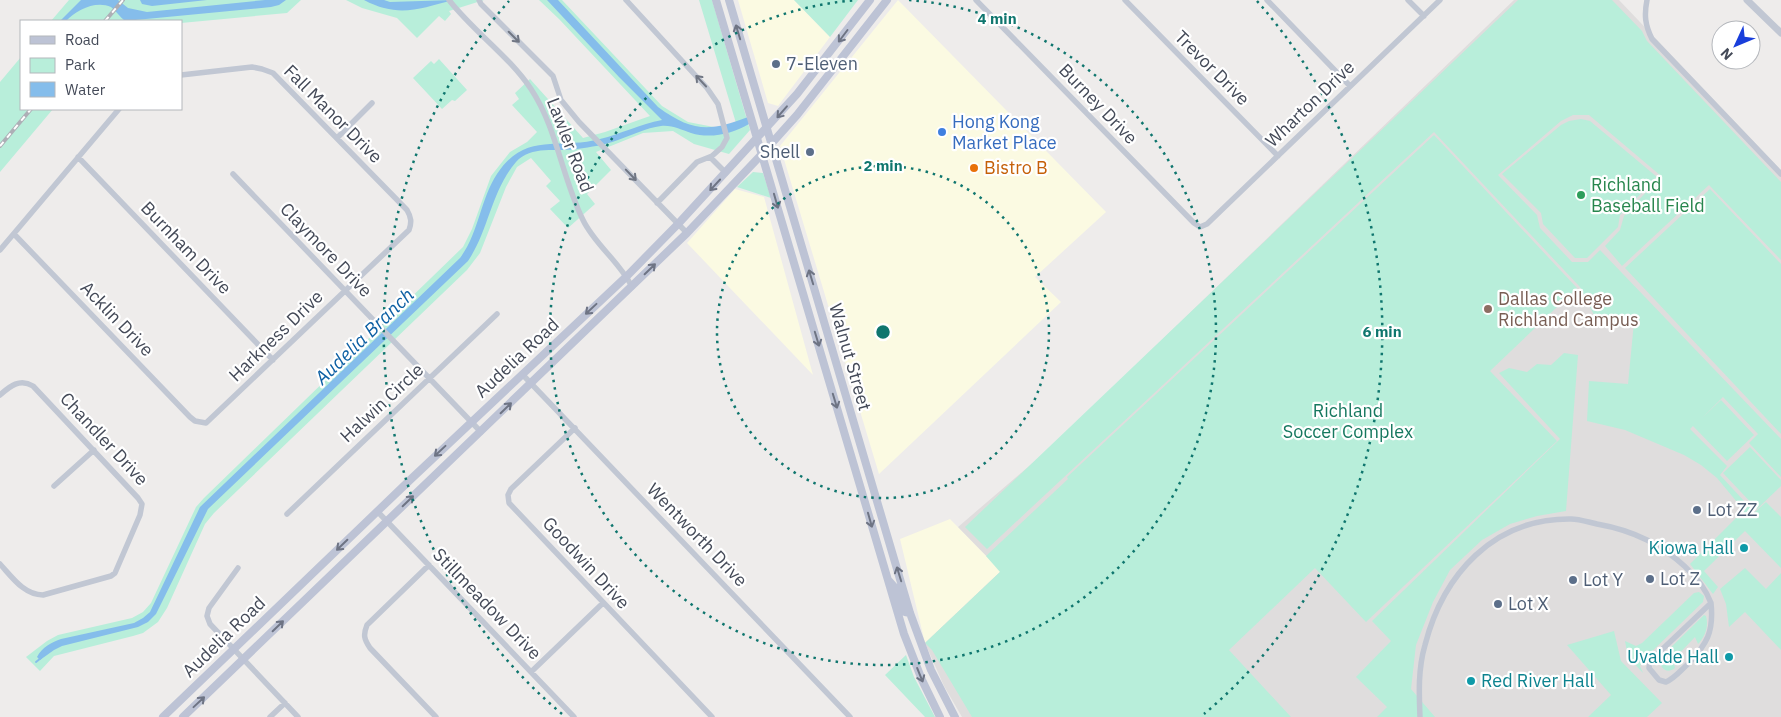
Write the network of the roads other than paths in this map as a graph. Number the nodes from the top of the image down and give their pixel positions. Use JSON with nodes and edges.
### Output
{"nodes":[{"id":1,"x":626,"y":0,"type":"edge"},
{"id":2,"x":716,"y":0,"type":"edge"},
{"id":3,"x":728,"y":0,"type":"edge"},
{"id":4,"x":870,"y":0,"type":"edge"},
{"id":5,"x":887,"y":0,"type":"edge"},
{"id":6,"x":976,"y":0,"type":"edge"},
{"id":7,"x":1125,"y":0,"type":"edge"},
{"id":8,"x":1267,"y":0,"type":"edge"},
{"id":9,"x":1408,"y":0,"type":"edge"},
{"id":10,"x":1440,"y":0,"type":"edge"},
{"id":11,"x":1647,"y":0,"type":"edge"},
{"id":12,"x":1747,"y":0,"type":"edge"},
{"id":13,"x":450,"y":1,"type":"edge"},
{"id":14,"x":480,"y":1,"type":"edge"},
{"id":15,"x":1424,"y":16,"type":"junction"},
{"id":16,"x":1781,"y":33,"type":"edge"},
{"id":17,"x":182,"y":75,"type":"edge"},
{"id":18,"x":1350,"y":86,"type":"junction"},
{"id":19,"x":372,"y":103,"type":"dead end"},
{"id":20,"x":118,"y":110,"type":"edge"},
{"id":21,"x":766,"y":130,"type":"junction"},
{"id":22,"x":337,"y":138,"type":"junction"},
{"id":23,"x":758,"y":138,"type":"junction"},
{"id":24,"x":771,"y":145,"type":"junction"},
{"id":25,"x":762,"y":154,"type":"junction"},
{"id":26,"x":1278,"y":156,"type":"junction"},
{"id":27,"x":78,"y":157,"type":"junction"},
{"id":28,"x":710,"y":157,"type":"junction"},
{"id":29,"x":726,"y":173,"type":"junction"},
{"id":30,"x":233,"y":174,"type":"dead end"},
{"id":31,"x":1781,"y":174,"type":"edge"},
{"id":32,"x":656,"y":202,"type":"junction"},
{"id":33,"x":411,"y":224,"type":"joint"},
{"id":34,"x":678,"y":224,"type":"junction"},
{"id":35,"x":1200,"y":227,"type":"joint"},
{"id":36,"x":687,"y":233,"type":"junction"},
{"id":37,"x":14,"y":234,"type":"junction"},
{"id":38,"x":0,"y":250,"type":"edge"},
{"id":39,"x":627,"y":276,"type":"junction"},
{"id":40,"x":632,"y":287,"type":"junction"},
{"id":41,"x":345,"y":291,"type":"junction"},
{"id":42,"x":498,"y":314,"type":"dead end"},
{"id":43,"x":835,"y":357,"type":"junction"},
{"id":44,"x":273,"y":360,"type":"junction"},
{"id":45,"x":823,"y":360,"type":"junction"},
{"id":46,"x":522,"y":374,"type":"junction"},
{"id":47,"x":429,"y":379,"type":"junction"},
{"id":48,"x":532,"y":383,"type":"junction"},
{"id":49,"x":0,"y":395,"type":"edge"},
{"id":50,"x":201,"y":422,"type":"joint"},
{"id":51,"x":471,"y":422,"type":"junction"},
{"id":52,"x":575,"y":428,"type":"junction"},
{"id":53,"x":481,"y":432,"type":"junction"},
{"id":54,"x":94,"y":450,"type":"junction"},
{"id":55,"x":868,"y":470,"type":"junction"},
{"id":56,"x":856,"y":473,"type":"junction"},
{"id":57,"x":54,"y":486,"type":"dead end"},
{"id":58,"x":377,"y":511,"type":"junction"},
{"id":59,"x":287,"y":514,"type":"dead end"},
{"id":60,"x":387,"y":522,"type":"junction"},
{"id":61,"x":0,"y":564,"type":"edge"},
{"id":62,"x":429,"y":565,"type":"junction"},
{"id":63,"x":238,"y":568,"type":"dead end"},
{"id":64,"x":886,"y":577,"type":"junction"},
{"id":65,"x":603,"y":603,"type":"junction"},
{"id":66,"x":1711,"y":603,"type":"junction"},
{"id":67,"x":910,"y":613,"type":"junction"},
{"id":68,"x":233,"y":649,"type":"junction"},
{"id":69,"x":243,"y":660,"type":"junction"},
{"id":70,"x":531,"y":672,"type":"junction"},
{"id":71,"x":285,"y":703,"type":"junction"},
{"id":72,"x":163,"y":717,"type":"edge"},
{"id":73,"x":183,"y":717,"type":"edge"},
{"id":74,"x":270,"y":717,"type":"edge"},
{"id":75,"x":298,"y":717,"type":"edge"},
{"id":76,"x":436,"y":717,"type":"edge"},
{"id":77,"x":574,"y":717,"type":"edge"},
{"id":78,"x":712,"y":717,"type":"edge"},
{"id":79,"x":850,"y":717,"type":"edge"},
{"id":80,"x":940,"y":717,"type":"edge"},
{"id":81,"x":954,"y":717,"type":"edge"},
{"id":82,"x":1420,"y":717,"type":"edge"}],
"edges":[{"from":28,"to":1,"type":"street","one_way":true},
{"from":2,"to":23,"type":"main road","name":"Walnut Street"},
{"from":21,"to":3,"type":"main road","name":"Walnut Street","one_way":true},
{"from":4,"to":21,"type":"main road","name":"Audelia Road","one_way":true},
{"from":5,"to":24,"type":"main road","name":"Audelia Road"},
{"from":6,"to":35,"type":"street","name":"Burney Drive"},
{"from":7,"to":26,"type":"street","name":"Trevor Drive"},
{"from":8,"to":18,"type":"street"},
{"from":9,"to":15,"type":"street"},
{"from":10,"to":15,"type":"street","name":"Wharton Drive"},
{"from":11,"to":31,"type":"street"},
{"from":12,"to":16,"type":"street"},
{"from":13,"to":39,"type":"street","name":"Lawler Road"},
{"from":14,"to":32,"type":"street","one_way":true},
{"from":15,"to":18,"type":"street","name":"Wharton Drive"},
{"from":17,"to":22,"type":"street","name":"Fall Manor Drive"},
{"from":18,"to":26,"type":"street","name":"Wharton Drive"},
{"from":19,"to":22,"type":"street"},
{"from":20,"to":27,"type":"street"},
{"from":21,"to":23,"type":"main road","name":"Audelia Road"},
{"from":21,"to":24,"type":"main road","name":"Walnut Street"},
{"from":22,"to":33,"type":"street","name":"Fall Manor Drive"},
{"from":23,"to":25,"type":"main road","name":"Walnut Street"},
{"from":23,"to":29,"type":"main road","name":"Audelia Road"},
{"from":24,"to":25,"type":"main road","name":"Audelia Road"},
{"from":43,"to":24,"type":"main road","name":"Walnut Street","one_way":true},
{"from":25,"to":36,"type":"main road","name":"Audelia Road"},
{"from":25,"to":45,"type":"main road","name":"Walnut Street","one_way":true},
{"from":26,"to":35,"type":"street","name":"Wharton Drive"},
{"from":27,"to":37,"type":"street"},
{"from":27,"to":44,"type":"street","name":"Burnham Drive"},
{"from":28,"to":29,"type":"street"},
{"from":28,"to":32,"type":"street"},
{"from":29,"to":34,"type":"main road","name":"Audelia Road","one_way":true},
{"from":30,"to":41,"type":"street","name":"Claymore Drive"},
{"from":32,"to":34,"type":"street"},
{"from":33,"to":41,"type":"street","name":"Harkness Drive"},
{"from":34,"to":36,"type":"street"},
{"from":34,"to":39,"type":"main road","name":"Audelia Road"},
{"from":40,"to":36,"type":"main road","name":"Audelia Road","one_way":true},
{"from":37,"to":38,"type":"street"},
{"from":37,"to":50,"type":"street","name":"Acklin Drive"},
{"from":39,"to":40,"type":"street","name":"Lawler Road"},
{"from":39,"to":46,"type":"main road","name":"Audelia Road","one_way":true},
{"from":40,"to":48,"type":"main road","name":"Audelia Road"},
{"from":41,"to":44,"type":"street","name":"Harkness Drive"},
{"from":41,"to":47,"type":"street","name":"Claymore Drive"},
{"from":42,"to":47,"type":"street","name":"Halwin Circle"},
{"from":43,"to":45,"type":"main road"},
{"from":43,"to":55,"type":"main road","name":"Walnut Street"},
{"from":44,"to":50,"type":"street","name":"Harkness Drive"},
{"from":45,"to":56,"type":"main road","name":"Walnut Street","one_way":true},
{"from":46,"to":48,"type":"street","name":"Wentworth Drive"},
{"from":46,"to":51,"type":"main road","name":"Audelia Road"},
{"from":47,"to":51,"type":"street","name":"Claymore Drive"},
{"from":47,"to":59,"type":"street","name":"Halwin Circle"},
{"from":48,"to":52,"type":"street","name":"Wentworth Drive"},
{"from":53,"to":48,"type":"main road","name":"Audelia Road","one_way":true},
{"from":49,"to":54,"type":"street","name":"Chandler Drive"},
{"from":51,"to":53,"type":"street","name":"Claymore Drive"},
{"from":51,"to":58,"type":"main road","name":"Audelia Road","one_way":true},
{"from":52,"to":65,"type":"street","name":"Goodwin Drive"},
{"from":52,"to":79,"type":"street","name":"Wentworth Drive"},
{"from":60,"to":53,"type":"main road","name":"Audelia Road","one_way":true},
{"from":54,"to":57,"type":"street"},
{"from":54,"to":61,"type":"street","name":"Chandler Drive"},
{"from":55,"to":56,"type":"main road"},
{"from":67,"to":55,"type":"main road","name":"Walnut Street","one_way":true},
{"from":56,"to":64,"type":"main road","name":"Walnut Street","one_way":true},
{"from":58,"to":60,"type":"street","name":"Stillmeadow Drive"},
{"from":58,"to":68,"type":"main road","name":"Audelia Road","one_way":true},
{"from":60,"to":62,"type":"street","name":"Stillmeadow Drive"},
{"from":69,"to":60,"type":"main road","name":"Audelia Road","one_way":true},
{"from":62,"to":70,"type":"street","name":"Stillmeadow Drive"},
{"from":62,"to":76,"type":"street"},
{"from":63,"to":68,"type":"street"},
{"from":64,"to":67,"type":"main road"},
{"from":64,"to":80,"type":"main road","name":"Walnut Street","one_way":true},
{"from":65,"to":70,"type":"street"},
{"from":65,"to":78,"type":"street","name":"Goodwin Drive"},
{"from":66,"to":66,"type":"street"},
{"from":66,"to":82,"type":"street"},
{"from":67,"to":81,"type":"main road","name":"Walnut Street"},
{"from":68,"to":69,"type":"street"},
{"from":68,"to":72,"type":"main road","name":"Audelia Road"},
{"from":69,"to":71,"type":"street"},
{"from":73,"to":69,"type":"main road","name":"Audelia Road","one_way":true},
{"from":70,"to":77,"type":"street","name":"Stillmeadow Drive"},
{"from":71,"to":74,"type":"street"},
{"from":71,"to":75,"type":"street"}]}
